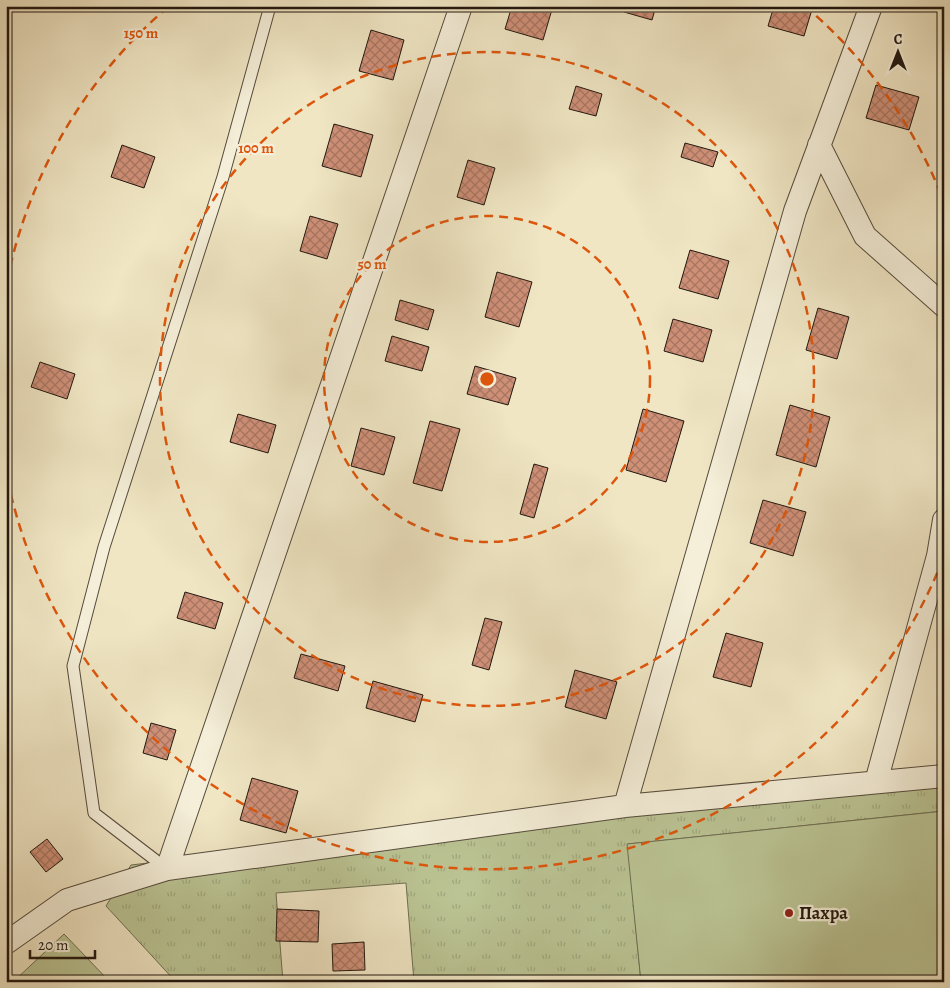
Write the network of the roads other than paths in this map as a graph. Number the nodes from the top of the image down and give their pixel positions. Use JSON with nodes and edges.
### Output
{"nodes":[{"id":1,"x":270,"y":6,"type":"edge"},
{"id":2,"x":461,"y":6,"type":"edge"},
{"id":3,"x":871,"y":6,"type":"edge"},
{"id":4,"x":819,"y":145,"type":"junction"},
{"id":5,"x":944,"y":306,"type":"edge"},
{"id":6,"x":944,"y":520,"type":"edge"},
{"id":7,"x":944,"y":776,"type":"edge"},
{"id":8,"x":876,"y":782,"type":"junction"},
{"id":9,"x":625,"y":806,"type":"junction"},
{"id":10,"x":167,"y":869,"type":"junction"},
{"id":11,"x":6,"y":943,"type":"edge"}],
"edges":[{"from":1,"to":10,"type":"lane"},
{"from":2,"to":10,"type":"street"},
{"from":3,"to":4,"type":"street"},
{"from":4,"to":5,"type":"street"},
{"from":4,"to":9,"type":"street"},
{"from":6,"to":8,"type":"street"},
{"from":7,"to":8,"type":"street"},
{"from":8,"to":9,"type":"street"},
{"from":9,"to":10,"type":"street"},
{"from":10,"to":11,"type":"street"}]}
